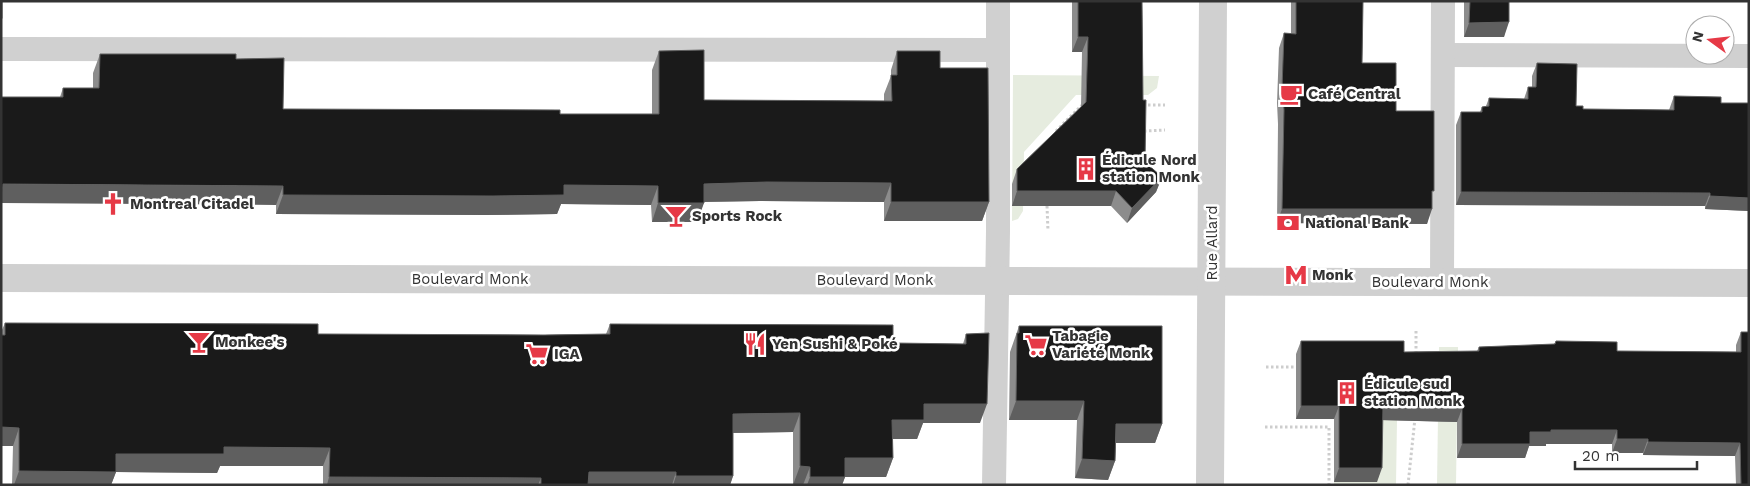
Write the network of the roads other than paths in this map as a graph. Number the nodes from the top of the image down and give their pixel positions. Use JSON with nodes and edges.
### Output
{"nodes":[{"id":1,"x":998,"y":1,"type":"edge"},
{"id":2,"x":1213,"y":1,"type":"edge"},
{"id":3,"x":1443,"y":1,"type":"edge"},
{"id":4,"x":1,"y":49,"type":"edge"},
{"id":5,"x":998,"y":50,"type":"junction"},
{"id":6,"x":1443,"y":55,"type":"junction"},
{"id":7,"x":1749,"y":56,"type":"edge"},
{"id":8,"x":1,"y":278,"type":"edge"},
{"id":9,"x":996,"y":280,"type":"junction"},
{"id":10,"x":1212,"y":281,"type":"junction"},
{"id":11,"x":1442,"y":282,"type":"junction"},
{"id":12,"x":1749,"y":283,"type":"edge"},
{"id":13,"x":994,"y":485,"type":"edge"},
{"id":14,"x":1210,"y":485,"type":"edge"}],
"edges":[{"from":1,"to":5,"type":"lane"},
{"from":2,"to":10,"type":"street","name":"Rue Allard"},
{"from":3,"to":6,"type":"lane"},
{"from":4,"to":5,"type":"lane"},
{"from":5,"to":9,"type":"lane"},
{"from":6,"to":7,"type":"lane"},
{"from":6,"to":11,"type":"lane"},
{"from":8,"to":9,"type":"street","name":"Boulevard Monk"},
{"from":9,"to":10,"type":"street","name":"Boulevard Monk"},
{"from":9,"to":13,"type":"lane"},
{"from":10,"to":11,"type":"street","name":"Boulevard Monk"},
{"from":10,"to":14,"type":"street","name":"Rue Allard"},
{"from":11,"to":12,"type":"street","name":"Boulevard Monk"}]}
